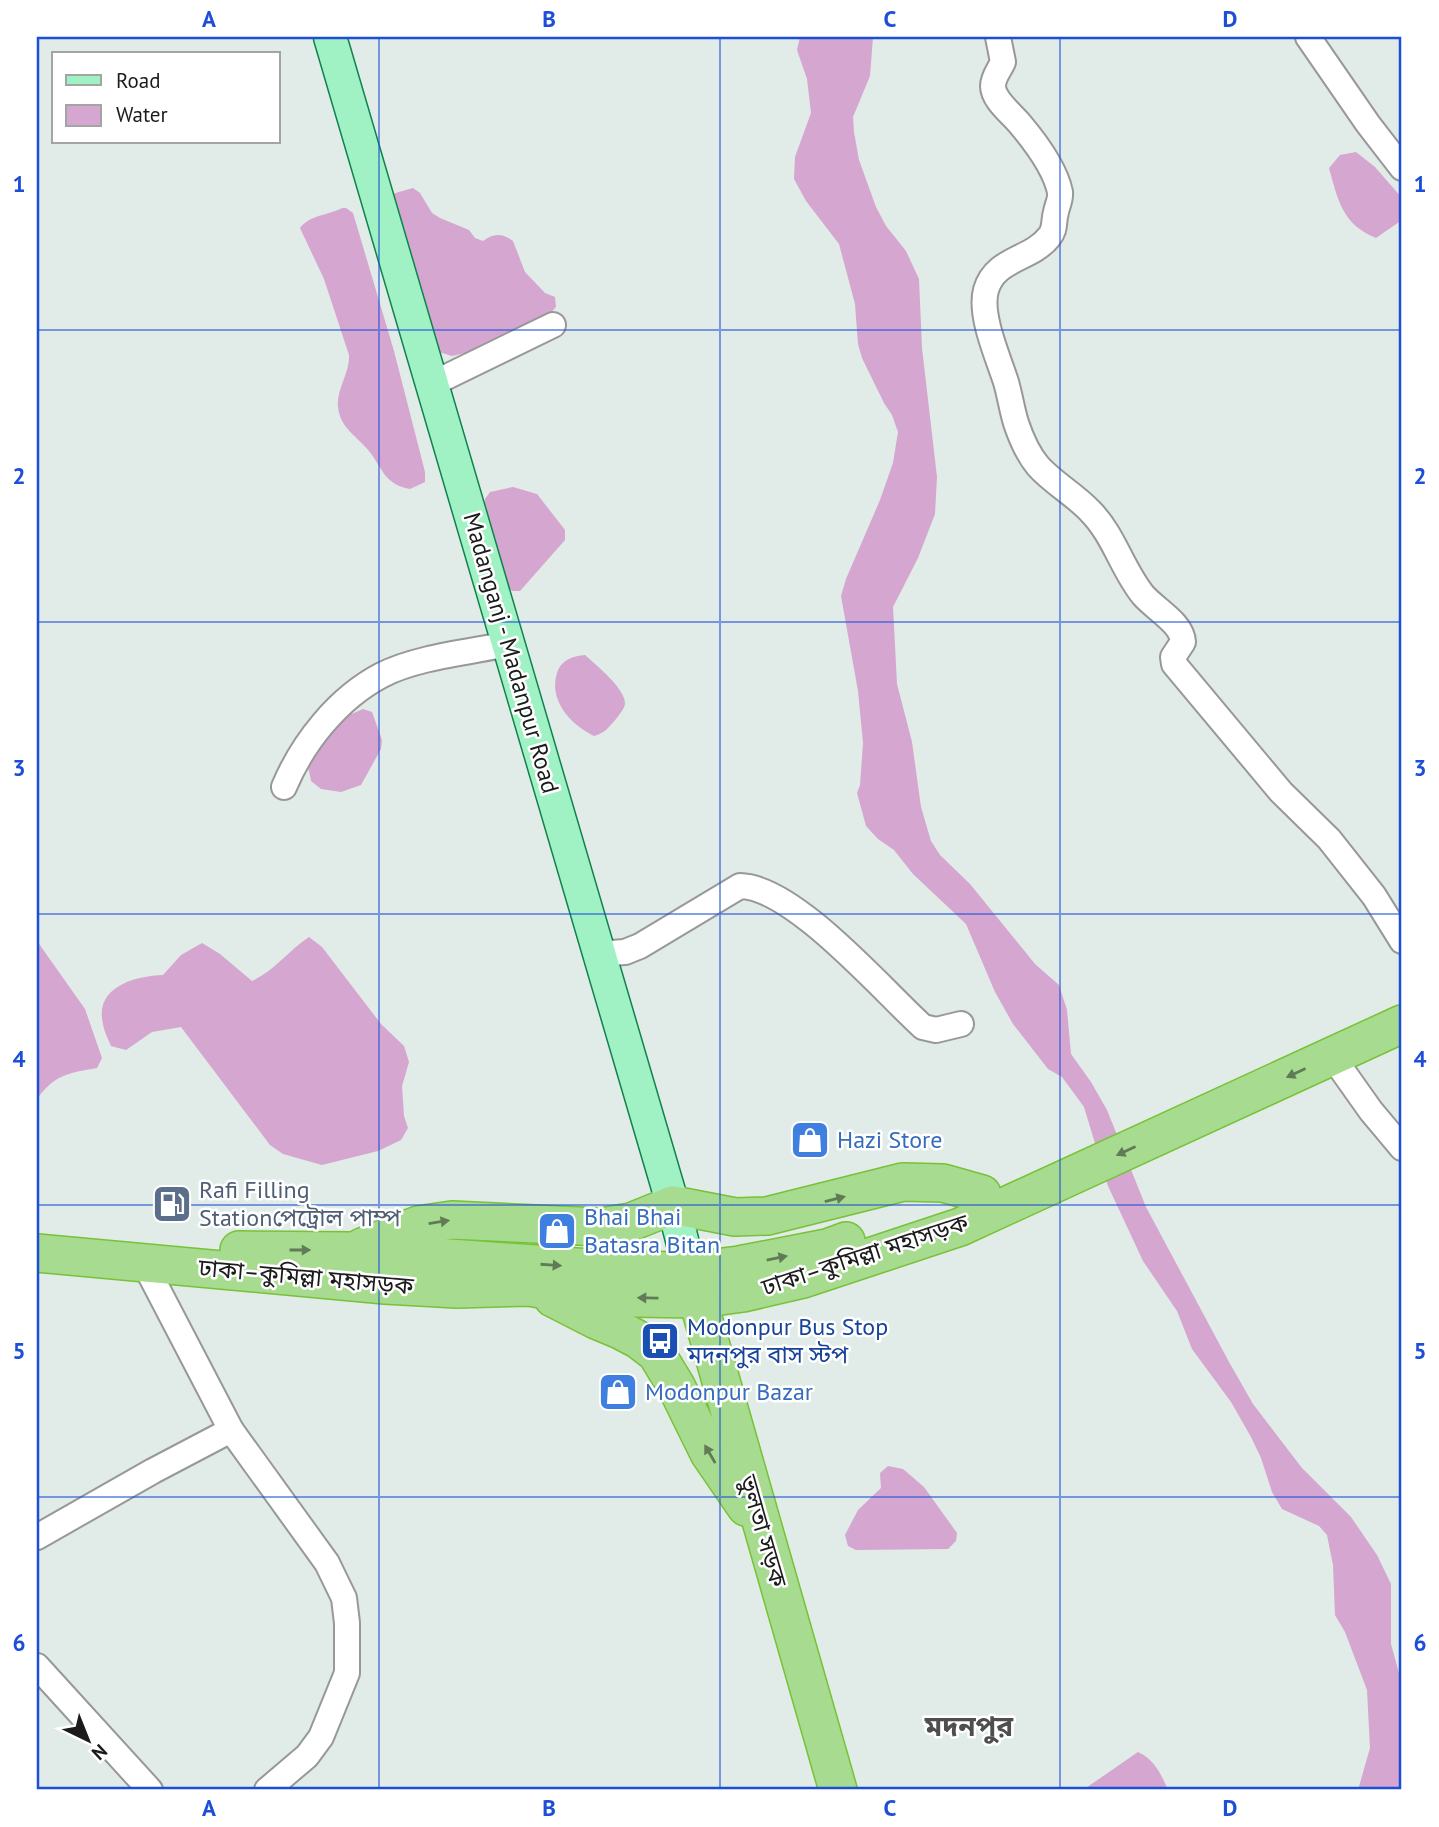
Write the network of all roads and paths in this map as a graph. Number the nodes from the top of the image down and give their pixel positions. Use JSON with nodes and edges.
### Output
{"nodes":[{"id":1,"x":330,"y":37,"type":"edge"},
{"id":2,"x":998,"y":37,"type":"edge"},
{"id":3,"x":1308,"y":37,"type":"edge"},
{"id":4,"x":1402,"y":168,"type":"edge"},
{"id":5,"x":553,"y":325,"type":"dead end"},
{"id":6,"x":432,"y":384,"type":"junction"},
{"id":7,"x":508,"y":644,"type":"junction"},
{"id":8,"x":284,"y":787,"type":"dead end"},
{"id":9,"x":1402,"y":941,"type":"edge"},
{"id":10,"x":598,"y":954,"type":"junction"},
{"id":11,"x":1402,"y":998,"type":"edge"},
{"id":12,"x":961,"y":1024,"type":"dead end"},
{"id":13,"x":1402,"y":1024,"type":"edge"},
{"id":14,"x":1332,"y":1056,"type":"junction"},
{"id":15,"x":1162,"y":1122,"type":"junction"},
{"id":16,"x":1402,"y":1148,"type":"edge"},
{"id":17,"x":1081,"y":1159,"type":"junction"},
{"id":18,"x":982,"y":1194,"type":"junction"},
{"id":19,"x":673,"y":1205,"type":"junction"},
{"id":20,"x":37,"y":1229,"type":"edge"},
{"id":21,"x":352,"y":1251,"type":"junction"},
{"id":22,"x":37,"y":1253,"type":"edge"},
{"id":23,"x":144,"y":1263,"type":"junction"},
{"id":24,"x":694,"y":1285,"type":"junction"},
{"id":25,"x":529,"y":1287,"type":"junction"},
{"id":26,"x":231,"y":1430,"type":"junction"},
{"id":27,"x":762,"y":1531,"type":"junction"},
{"id":28,"x":37,"y":1536,"type":"edge"},
{"id":29,"x":37,"y":1666,"type":"edge"},
{"id":30,"x":150,"y":1790,"type":"edge"},
{"id":31,"x":267,"y":1790,"type":"edge"},
{"id":32,"x":838,"y":1790,"type":"edge"}],
"edges":[{"from":1,"to":6,"type":"main road","name":"Madanganj - Madanpur Road"},
{"from":2,"to":9,"type":"street"},
{"from":3,"to":4,"type":"street"},
{"from":5,"to":6,"type":"street"},
{"from":6,"to":7,"type":"main road","name":"Madanganj - Madanpur Road"},
{"from":7,"to":8,"type":"street"},
{"from":7,"to":10,"type":"main road","name":"Madanganj - Madanpur Road"},
{"from":10,"to":12,"type":"street"},
{"from":10,"to":19,"type":"main road","name":"Madanganj - Madanpur Road"},
{"from":11,"to":15,"type":"highway","name":"ঢাকা–কুমিল্লা মহাসড়ক"},
{"from":13,"to":14,"type":"highway","name":"ঢাকা–কুমিল্লা মহাসড়ক"},
{"from":14,"to":15,"type":"highway","name":"ঢাকা–কুমিল্লা মহাসড়ক","one_way":true},
{"from":14,"to":16,"type":"street"},
{"from":15,"to":17,"type":"highway","name":"ঢাকা–কুমিল্লা মহাসড়ক"},
{"from":17,"to":18,"type":"highway","name":"ঢাকা–কুমিল্লা মহাসড়ক"},
{"from":17,"to":24,"type":"highway","name":"ঢাকা–কুমিল্লা মহাসড়ক"},
{"from":19,"to":18,"type":"highway","one_way":true},
{"from":24,"to":18,"type":"highway","name":"ঢাকা–কুমিল্লা মহাসড়ক","one_way":true},
{"from":21,"to":19,"type":"highway","one_way":true},
{"from":19,"to":24,"type":"main road","name":"Madanganj - Madanpur Road"},
{"from":20,"to":21,"type":"highway","name":"ঢাকা–কুমিল্লা মহাসড়ক","one_way":true},
{"from":21,"to":24,"type":"highway","name":"ঢাকা–কুমিল্লা মহাসড়ক","one_way":true},
{"from":22,"to":23,"type":"highway","name":"ঢাকা–কুমিল্লা মহাসড়ক"},
{"from":23,"to":25,"type":"highway","name":"ঢাকা–কুমিল্লা মহাসড়ক"},
{"from":23,"to":26,"type":"street"},
{"from":24,"to":25,"type":"highway","name":"ঢাকা–কুমিল্লা মহাসড়ক","one_way":true},
{"from":24,"to":27,"type":"highway","name":"ভুলতা সড়ক"},
{"from":27,"to":25,"type":"highway","one_way":true},
{"from":26,"to":28,"type":"street"},
{"from":26,"to":31,"type":"street"},
{"from":27,"to":32,"type":"highway","name":"ভুলতা সড়ক"},
{"from":29,"to":30,"type":"street"}]}
